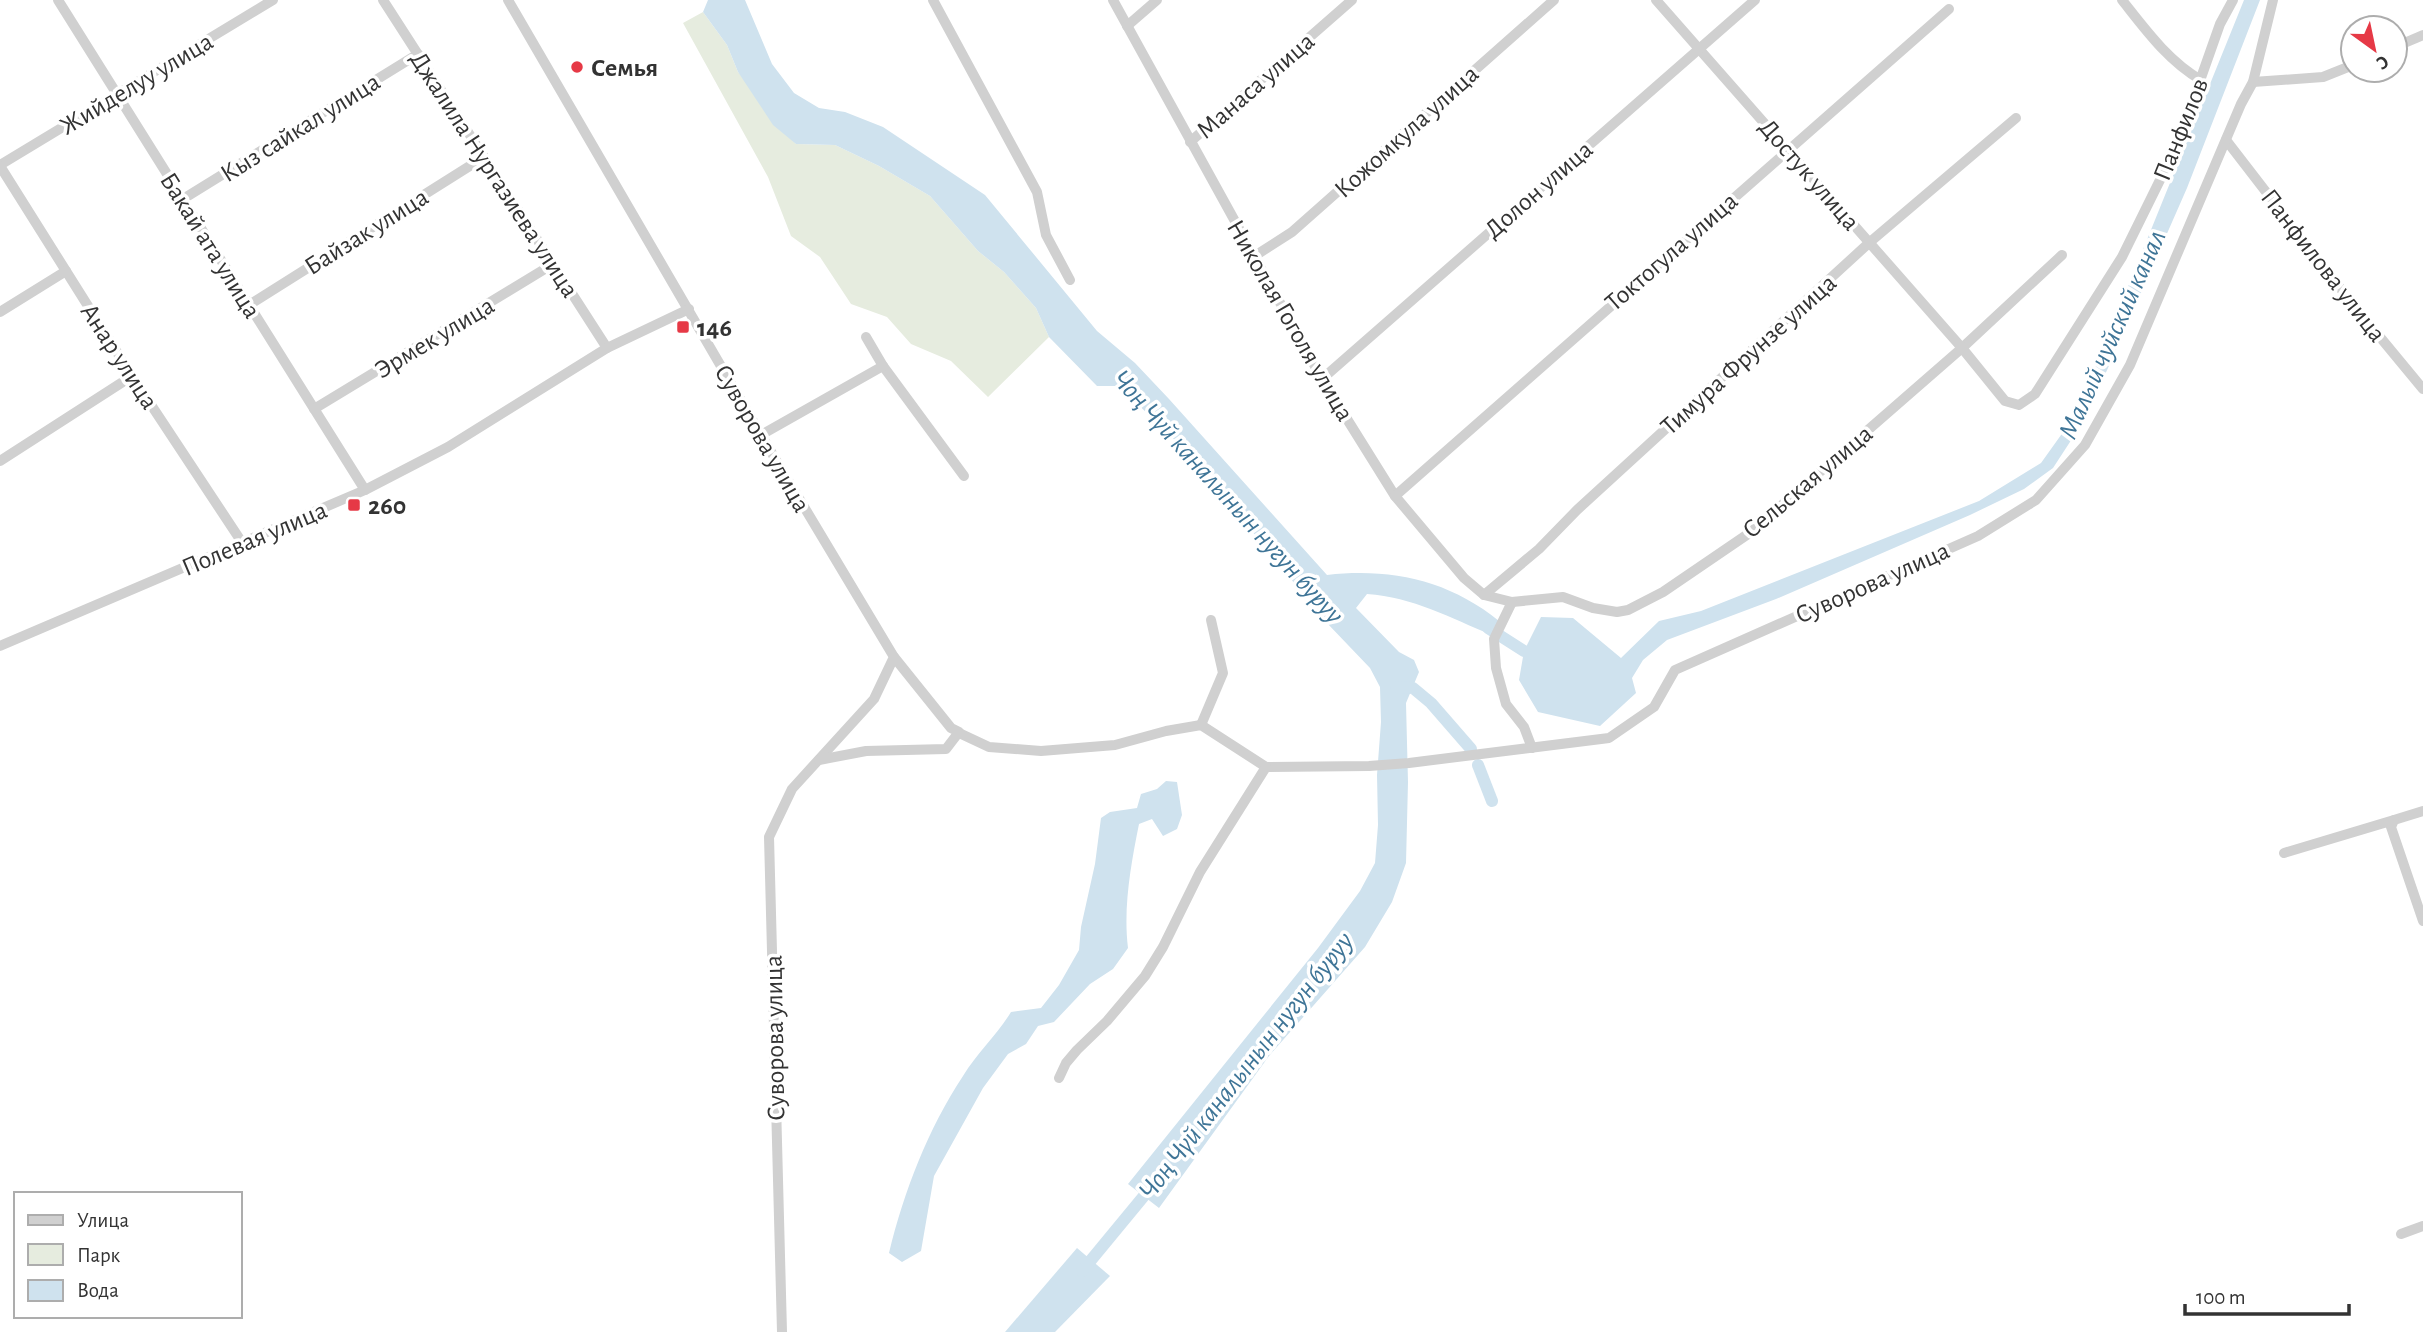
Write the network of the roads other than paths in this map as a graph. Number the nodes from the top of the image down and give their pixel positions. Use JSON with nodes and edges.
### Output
{"nodes":[{"id":1,"x":58,"y":0,"type":"edge"},
{"id":2,"x":272,"y":0,"type":"edge"},
{"id":3,"x":383,"y":0,"type":"edge"},
{"id":4,"x":508,"y":0,"type":"edge"},
{"id":5,"x":933,"y":0,"type":"edge"},
{"id":6,"x":1113,"y":0,"type":"edge"},
{"id":7,"x":1157,"y":0,"type":"edge"},
{"id":8,"x":1352,"y":0,"type":"edge"},
{"id":9,"x":1554,"y":0,"type":"edge"},
{"id":10,"x":1656,"y":0,"type":"edge"},
{"id":11,"x":1755,"y":0,"type":"edge"},
{"id":12,"x":2122,"y":0,"type":"edge"},
{"id":13,"x":2233,"y":0,"type":"edge"},
{"id":14,"x":2273,"y":0,"type":"edge"},
{"id":15,"x":1949,"y":9,"type":"dead end"},
{"id":16,"x":1127,"y":26,"type":"junction"},
{"id":17,"x":1699,"y":48,"type":"junction"},
{"id":18,"x":418,"y":54,"type":"junction"},
{"id":19,"x":2339,"y":71,"type":"edge"},
{"id":20,"x":2201,"y":80,"type":"junction"},
{"id":21,"x":2253,"y":82,"type":"junction"},
{"id":22,"x":117,"y":94,"type":"junction"},
{"id":23,"x":2016,"y":118,"type":"dead end"},
{"id":24,"x":2225,"y":141,"type":"junction"},
{"id":25,"x":1189,"y":142,"type":"junction"},
{"id":26,"x":1788,"y":148,"type":"junction"},
{"id":27,"x":484,"y":158,"type":"junction"},
{"id":28,"x":0,"y":165,"type":"edge"},
{"id":29,"x":183,"y":199,"type":"junction"},
{"id":30,"x":1870,"y":242,"type":"junction"},
{"id":31,"x":2062,"y":255,"type":"dead end"},
{"id":32,"x":1253,"y":257,"type":"junction"},
{"id":33,"x":553,"y":264,"type":"junction"},
{"id":34,"x":66,"y":271,"type":"junction"},
{"id":35,"x":1070,"y":280,"type":"dead end"},
{"id":36,"x":249,"y":305,"type":"junction"},
{"id":37,"x":690,"y":309,"type":"junction"},
{"id":38,"x":0,"y":312,"type":"edge"},
{"id":39,"x":866,"y":337,"type":"dead end"},
{"id":40,"x":607,"y":348,"type":"junction"},
{"id":41,"x":1962,"y":348,"type":"junction"},
{"id":42,"x":883,"y":366,"type":"junction"},
{"id":43,"x":132,"y":376,"type":"junction"},
{"id":44,"x":1322,"y":379,"type":"junction"},
{"id":45,"x":2423,"y":389,"type":"edge"},
{"id":46,"x":314,"y":409,"type":"junction"},
{"id":47,"x":761,"y":435,"type":"junction"},
{"id":48,"x":0,"y":461,"type":"edge"},
{"id":49,"x":964,"y":476,"type":"dead end"},
{"id":50,"x":365,"y":490,"type":"junction"},
{"id":51,"x":1395,"y":496,"type":"junction"},
{"id":52,"x":243,"y":544,"type":"junction"},
{"id":53,"x":1484,"y":595,"type":"junction"},
{"id":54,"x":1512,"y":602,"type":"junction"},
{"id":55,"x":1211,"y":620,"type":"dead end"},
{"id":56,"x":0,"y":646,"type":"edge"},
{"id":57,"x":894,"y":657,"type":"junction"},
{"id":58,"x":1201,"y":725,"type":"junction"},
{"id":59,"x":959,"y":732,"type":"junction"},
{"id":60,"x":1532,"y":748,"type":"junction"},
{"id":61,"x":819,"y":760,"type":"junction"},
{"id":62,"x":1266,"y":767,"type":"junction"},
{"id":63,"x":2423,"y":811,"type":"edge"},
{"id":64,"x":2395,"y":820,"type":"junction"},
{"id":65,"x":2284,"y":853,"type":"dead end"},
{"id":66,"x":2423,"y":921,"type":"edge"},
{"id":67,"x":1059,"y":1078,"type":"dead end"},
{"id":68,"x":2423,"y":1226,"type":"edge"},
{"id":69,"x":2401,"y":1234,"type":"dead end"},
{"id":70,"x":782,"y":1332,"type":"edge"}],
"edges":[{"from":1,"to":22,"type":"street","name":"Бакай ата улица"},
{"from":2,"to":22,"type":"street","name":"Жийделуу улица"},
{"from":3,"to":18,"type":"street","name":"Джалила Нургазиева улица"},
{"from":4,"to":37,"type":"street","name":"Суворова улица"},
{"from":5,"to":35,"type":"street"},
{"from":6,"to":16,"type":"street","name":"Николая Гоголя улица"},
{"from":7,"to":16,"type":"street"},
{"from":8,"to":25,"type":"street","name":"Манаса улица"},
{"from":9,"to":32,"type":"street","name":"Кожомкула улица"},
{"from":10,"to":17,"type":"street","name":"Достук улица"},
{"from":11,"to":17,"type":"street","name":"Долон улица"},
{"from":12,"to":20,"type":"street"},
{"from":13,"to":20,"type":"street","name":"Панфилов"},
{"from":14,"to":21,"type":"street","name":"Суворова улица"},
{"from":15,"to":26,"type":"street","name":"Токтогула улица"},
{"from":16,"to":25,"type":"street","name":"Николая Гоголя улица"},
{"from":17,"to":26,"type":"street","name":"Достук улица"},
{"from":17,"to":44,"type":"street","name":"Долон улица"},
{"from":18,"to":27,"type":"street","name":"Джалила Нургазиева улица"},
{"from":18,"to":29,"type":"street","name":"Кыз сайкал улица"},
{"from":19,"to":21,"type":"street"},
{"from":20,"to":41,"type":"street","name":"Панфилов"},
{"from":21,"to":24,"type":"street","name":"Суворова улица"},
{"from":22,"to":28,"type":"street","name":"Жийделуу улица"},
{"from":22,"to":29,"type":"street","name":"Бакай ата улица"},
{"from":23,"to":30,"type":"street","name":"Тимура Фрунзе улица"},
{"from":24,"to":45,"type":"street","name":"Панфилова улица"},
{"from":24,"to":60,"type":"street","name":"Суворова улица"},
{"from":25,"to":32,"type":"street","name":"Николая Гоголя улица"},
{"from":26,"to":30,"type":"street","name":"Достук улица"},
{"from":26,"to":51,"type":"street","name":"Токтогула улица"},
{"from":27,"to":33,"type":"street","name":"Джалила Нургазиева улица"},
{"from":27,"to":36,"type":"street","name":"Байзак улица"},
{"from":28,"to":34,"type":"street","name":"Анар улица"},
{"from":29,"to":36,"type":"street","name":"Бакай ата улица"},
{"from":30,"to":41,"type":"street","name":"Достук улица"},
{"from":30,"to":53,"type":"street","name":"Тимура Фрунзе улица"},
{"from":31,"to":41,"type":"street","name":"Сельская улица"},
{"from":32,"to":44,"type":"street","name":"Николая Гоголя улица"},
{"from":33,"to":40,"type":"street","name":"Джалила Нургазиева улица"},
{"from":33,"to":46,"type":"street","name":"Эрмек улица"},
{"from":34,"to":38,"type":"street"},
{"from":34,"to":43,"type":"street","name":"Анар улица"},
{"from":36,"to":46,"type":"street","name":"Бакай ата улица"},
{"from":37,"to":40,"type":"street","name":"Полевая улица"},
{"from":37,"to":47,"type":"street","name":"Суворова улица"},
{"from":39,"to":42,"type":"street"},
{"from":40,"to":50,"type":"street","name":"Полевая улица"},
{"from":41,"to":54,"type":"street","name":"Сельская улица"},
{"from":42,"to":47,"type":"street"},
{"from":42,"to":49,"type":"street"},
{"from":43,"to":48,"type":"street"},
{"from":43,"to":52,"type":"street","name":"Анар улица"},
{"from":44,"to":51,"type":"street","name":"Николая Гоголя улица"},
{"from":46,"to":50,"type":"street","name":"Бакай ата улица"},
{"from":47,"to":57,"type":"street","name":"Суворова улица"},
{"from":50,"to":52,"type":"street","name":"Полевая улица"},
{"from":51,"to":53,"type":"street","name":"Николая Гоголя улица"},
{"from":52,"to":56,"type":"street","name":"Полевая улица"},
{"from":53,"to":54,"type":"street","name":"Николая Гоголя улица"},
{"from":54,"to":60,"type":"street"},
{"from":55,"to":58,"type":"street"},
{"from":57,"to":59,"type":"street","name":"Суворова улица"},
{"from":57,"to":61,"type":"street","name":"Суворова улица"},
{"from":58,"to":59,"type":"street","name":"Суворова улица"},
{"from":58,"to":62,"type":"street"},
{"from":59,"to":61,"type":"street"},
{"from":60,"to":62,"type":"street","name":"Суворова улица"},
{"from":61,"to":70,"type":"street","name":"Суворова улица"},
{"from":62,"to":67,"type":"street"},
{"from":63,"to":64,"type":"street"},
{"from":64,"to":65,"type":"street"},
{"from":64,"to":66,"type":"street"},
{"from":68,"to":69,"type":"street"}]}
